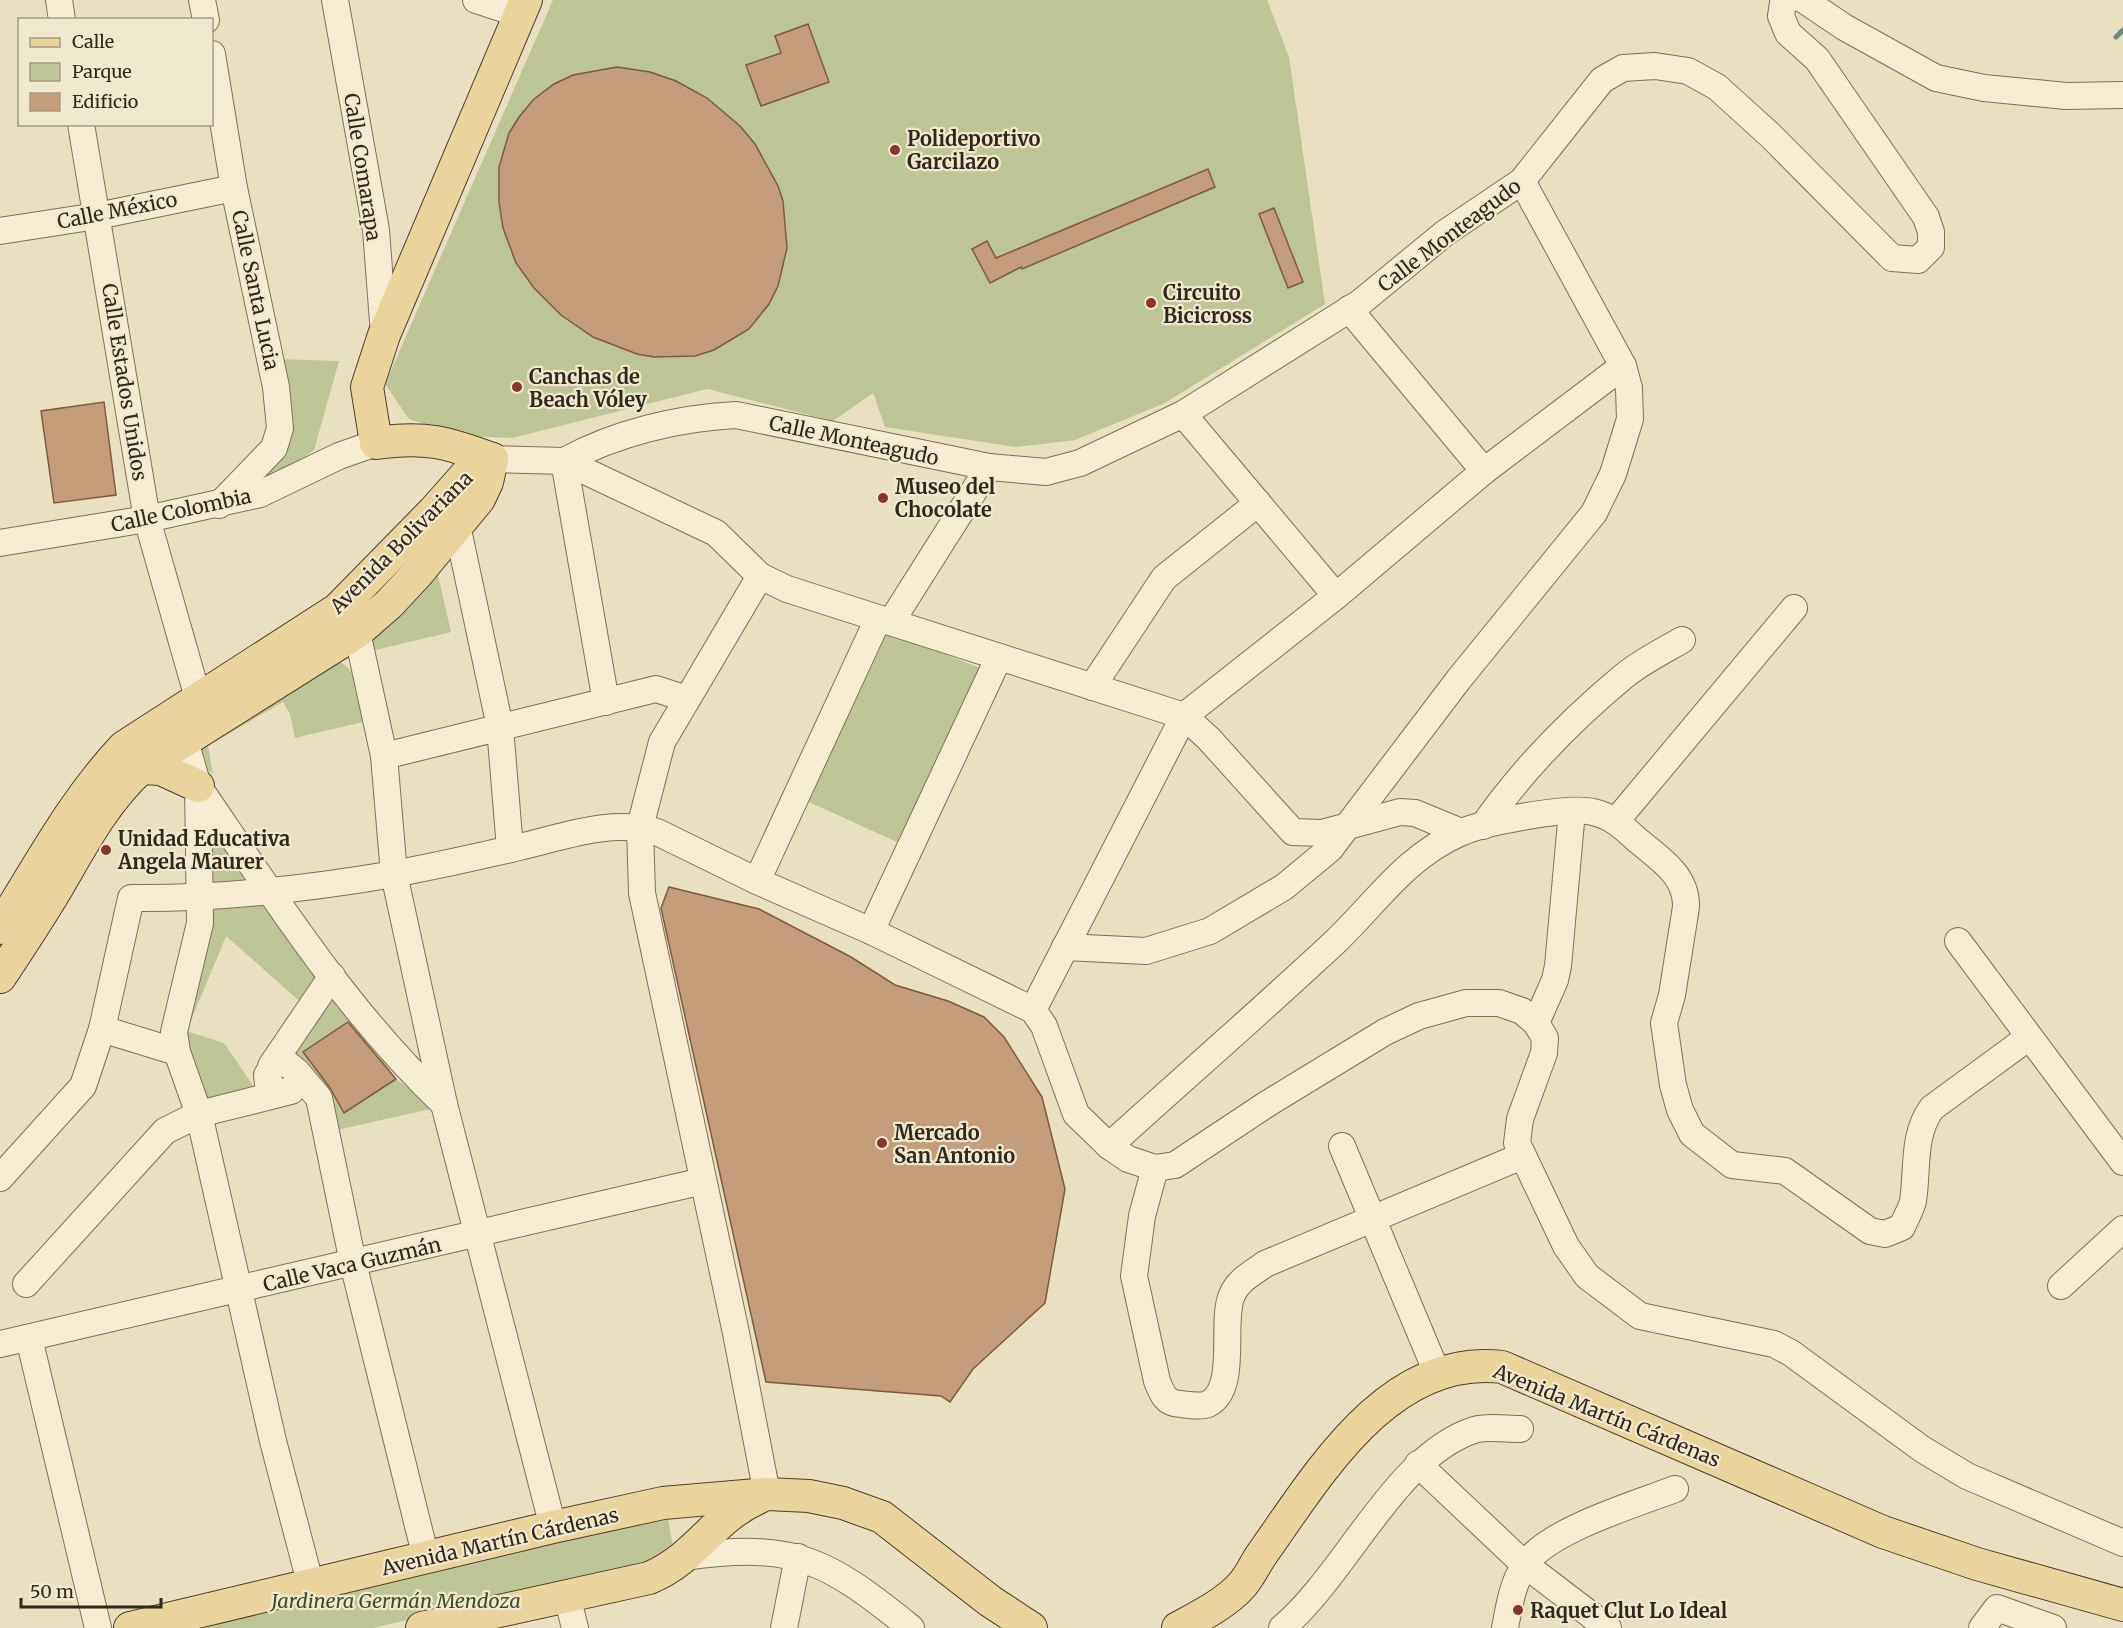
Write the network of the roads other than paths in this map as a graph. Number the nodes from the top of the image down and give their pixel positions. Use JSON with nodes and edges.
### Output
{"nodes":[{"id":1,"x":59,"y":0,"type":"edge"},
{"id":2,"x":202,"y":0,"type":"edge"},
{"id":3,"x":335,"y":0,"type":"edge"},
{"id":4,"x":476,"y":0,"type":"edge"},
{"id":5,"x":1788,"y":0,"type":"edge"},
{"id":6,"x":1804,"y":0,"type":"edge"},
{"id":7,"x":523,"y":7,"type":"edge"},
{"id":8,"x":62,"y":18,"type":"edge"},
{"id":9,"x":206,"y":18,"type":"edge"},
{"id":10,"x":213,"y":60,"type":"edge"},
{"id":11,"x":2123,"y":95,"type":"edge"},
{"id":12,"x":81,"y":126,"type":"edge"},
{"id":13,"x":1522,"y":182,"type":"junction"},
{"id":14,"x":234,"y":188,"type":"junction"},
{"id":15,"x":97,"y":216,"type":"junction"},
{"id":16,"x":0,"y":231,"type":"edge"},
{"id":17,"x":1349,"y":309,"type":"junction"},
{"id":18,"x":384,"y":335,"type":"junction"},
{"id":19,"x":1623,"y":366,"type":"junction"},
{"id":20,"x":1183,"y":414,"type":"junction"},
{"id":21,"x":376,"y":443,"type":"junction"},
{"id":22,"x":492,"y":459,"type":"junction"},
{"id":23,"x":564,"y":461,"type":"junction"},
{"id":24,"x":988,"y":467,"type":"junction"},
{"id":25,"x":1484,"y":471,"type":"junction"},
{"id":26,"x":1258,"y":502,"type":"junction"},
{"id":27,"x":219,"y":505,"type":"junction"},
{"id":28,"x":446,"y":518,"type":"junction"},
{"id":29,"x":147,"y":519,"type":"junction"},
{"id":30,"x":0,"y":543,"type":"edge"},
{"id":31,"x":760,"y":576,"type":"junction"},
{"id":32,"x":1336,"y":596,"type":"junction"},
{"id":33,"x":1794,"y":608,"type":"dead end"},
{"id":34,"x":347,"y":620,"type":"junction"},
{"id":35,"x":885,"y":621,"type":"junction"},
{"id":36,"x":1682,"y":640,"type":"dead end"},
{"id":37,"x":999,"y":657,"type":"junction"},
{"id":38,"x":1092,"y":687,"type":"junction"},
{"id":39,"x":198,"y":698,"type":"junction"},
{"id":40,"x":687,"y":699,"type":"junction"},
{"id":41,"x":606,"y":702,"type":"junction"},
{"id":42,"x":1184,"y":716,"type":"junction"},
{"id":43,"x":500,"y":727,"type":"junction"},
{"id":44,"x":185,"y":741,"type":"junction"},
{"id":45,"x":384,"y":756,"type":"junction"},
{"id":46,"x":141,"y":768,"type":"junction"},
{"id":47,"x":198,"y":786,"type":"junction"},
{"id":48,"x":1572,"y":811,"type":"junction"},
{"id":49,"x":1616,"y":821,"type":"junction"},
{"id":50,"x":640,"y":827,"type":"junction"},
{"id":51,"x":1346,"y":827,"type":"junction"},
{"id":52,"x":1472,"y":829,"type":"junction"},
{"id":53,"x":510,"y":849,"type":"junction"},
{"id":54,"x":394,"y":874,"type":"junction"},
{"id":55,"x":757,"y":881,"type":"junction"},
{"id":56,"x":270,"y":892,"type":"junction"},
{"id":57,"x":201,"y":898,"type":"junction"},
{"id":58,"x":36,"y":924,"type":"junction"},
{"id":59,"x":0,"y":927,"type":"edge"},
{"id":60,"x":871,"y":931,"type":"junction"},
{"id":61,"x":1958,"y":941,"type":"dead end"},
{"id":62,"x":1065,"y":947,"type":"junction"},
{"id":63,"x":0,"y":976,"type":"edge"},
{"id":64,"x":332,"y":976,"type":"junction"},
{"id":65,"x":1033,"y":1010,"type":"junction"},
{"id":66,"x":1536,"y":1023,"type":"junction"},
{"id":67,"x":102,"y":1029,"type":"junction"},
{"id":68,"x":2029,"y":1037,"type":"junction"},
{"id":69,"x":177,"y":1052,"type":"junction"},
{"id":70,"x":286,"y":1075,"type":"junction"},
{"id":71,"x":444,"y":1104,"type":"junction"},
{"id":72,"x":199,"y":1114,"type":"junction"},
{"id":73,"x":1109,"y":1146,"type":"junction"},
{"id":74,"x":1342,"y":1146,"type":"dead end"},
{"id":75,"x":1522,"y":1156,"type":"junction"},
{"id":76,"x":2123,"y":1162,"type":"edge"},
{"id":77,"x":1155,"y":1168,"type":"junction"},
{"id":78,"x":0,"y":1178,"type":"edge"},
{"id":79,"x":703,"y":1181,"type":"junction"},
{"id":80,"x":1373,"y":1218,"type":"junction"},
{"id":81,"x":2123,"y":1229,"type":"edge"},
{"id":82,"x":475,"y":1235,"type":"junction"},
{"id":83,"x":353,"y":1263,"type":"junction"},
{"id":84,"x":26,"y":1284,"type":"dead end"},
{"id":85,"x":2061,"y":1286,"type":"dead end"},
{"id":86,"x":240,"y":1290,"type":"junction"},
{"id":87,"x":29,"y":1338,"type":"junction"},
{"id":88,"x":0,"y":1344,"type":"edge"},
{"id":89,"x":1437,"y":1374,"type":"junction"},
{"id":90,"x":1520,"y":1429,"type":"dead end"},
{"id":91,"x":1418,"y":1464,"type":"junction"},
{"id":92,"x":1675,"y":1489,"type":"dead end"},
{"id":93,"x":767,"y":1494,"type":"junction"},
{"id":94,"x":663,"y":1503,"type":"junction"},
{"id":95,"x":553,"y":1527,"type":"junction"},
{"id":96,"x":2123,"y":1543,"type":"edge"},
{"id":97,"x":686,"y":1557,"type":"junction"},
{"id":98,"x":798,"y":1557,"type":"junction"},
{"id":99,"x":426,"y":1558,"type":"junction"},
{"id":100,"x":1524,"y":1564,"type":"junction"},
{"id":101,"x":311,"y":1586,"type":"junction"},
{"id":102,"x":567,"y":1596,"type":"junction"},
{"id":103,"x":2123,"y":1605,"type":"edge"},
{"id":104,"x":453,"y":1625,"type":"edge"},
{"id":105,"x":98,"y":1628,"type":"edge"},
{"id":106,"x":130,"y":1628,"type":"edge"},
{"id":107,"x":422,"y":1628,"type":"edge"},
{"id":108,"x":574,"y":1628,"type":"edge"},
{"id":109,"x":784,"y":1628,"type":"edge"},
{"id":110,"x":911,"y":1628,"type":"edge"},
{"id":111,"x":1031,"y":1628,"type":"edge"},
{"id":112,"x":1178,"y":1628,"type":"edge"},
{"id":113,"x":1282,"y":1628,"type":"edge"},
{"id":114,"x":1505,"y":1628,"type":"edge"},
{"id":115,"x":1608,"y":1628,"type":"edge"},
{"id":116,"x":1982,"y":1628,"type":"edge"},
{"id":117,"x":2053,"y":1628,"type":"edge"}],
"edges":[{"from":1,"to":8,"type":"street"},
{"from":2,"to":9,"type":"street"},
{"from":3,"to":18,"type":"street","name":"Calle Comarapa"},
{"from":4,"to":7,"type":"street"},
{"from":5,"to":13,"type":"street","name":"Calle Monteagudo"},
{"from":6,"to":11,"type":"street"},
{"from":7,"to":18,"type":"main road"},
{"from":10,"to":14,"type":"street","name":"Calle Santa Lucia"},
{"from":12,"to":15,"type":"street","name":"Calle Estados Unidos"},
{"from":13,"to":17,"type":"street","name":"Calle Monteagudo"},
{"from":13,"to":19,"type":"street"},
{"from":14,"to":15,"type":"street","name":"Calle México"},
{"from":14,"to":27,"type":"street","name":"Calle Santa Lucia"},
{"from":15,"to":16,"type":"street","name":"Calle México"},
{"from":15,"to":29,"type":"street","name":"Calle Estados Unidos"},
{"from":17,"to":20,"type":"street","name":"Calle Monteagudo"},
{"from":17,"to":25,"type":"street"},
{"from":18,"to":21,"type":"main road"},
{"from":19,"to":25,"type":"street"},
{"from":19,"to":51,"type":"street"},
{"from":20,"to":24,"type":"street","name":"Calle Monteagudo"},
{"from":20,"to":26,"type":"street"},
{"from":21,"to":22,"type":"main road","name":"Calle Colombia"},
{"from":21,"to":27,"type":"street","name":"Calle Colombia"},
{"from":22,"to":23,"type":"street","name":"Calle Colombia"},
{"from":22,"to":28,"type":"main road","name":"Avenida Bolivariana"},
{"from":23,"to":24,"type":"street","name":"Calle Monteagudo"},
{"from":23,"to":31,"type":"street"},
{"from":23,"to":41,"type":"street"},
{"from":24,"to":35,"type":"street"},
{"from":25,"to":32,"type":"street"},
{"from":26,"to":32,"type":"street"},
{"from":26,"to":38,"type":"street"},
{"from":27,"to":29,"type":"street","name":"Calle Colombia"},
{"from":28,"to":34,"type":"main road","name":"Avenida Bolivariana"},
{"from":28,"to":43,"type":"street"},
{"from":29,"to":30,"type":"street","name":"Calle Colombia"},
{"from":29,"to":39,"type":"street","name":"Calle Estados Unidos"},
{"from":31,"to":35,"type":"street"},
{"from":31,"to":40,"type":"street"},
{"from":32,"to":42,"type":"street"},
{"from":33,"to":49,"type":"street"},
{"from":34,"to":39,"type":"main road","name":"Avenida Bolivariana"},
{"from":34,"to":44,"type":"main road","name":"Avenida Bolivariana"},
{"from":34,"to":45,"type":"street"},
{"from":35,"to":37,"type":"street"},
{"from":35,"to":55,"type":"street"},
{"from":36,"to":52,"type":"street"},
{"from":37,"to":38,"type":"street"},
{"from":37,"to":60,"type":"street"},
{"from":38,"to":42,"type":"street"},
{"from":39,"to":44,"type":"street"},
{"from":39,"to":59,"type":"main road","name":"Avenida Bolivariana"},
{"from":40,"to":41,"type":"street"},
{"from":40,"to":50,"type":"street"},
{"from":41,"to":43,"type":"street"},
{"from":42,"to":51,"type":"street"},
{"from":42,"to":62,"type":"street"},
{"from":43,"to":45,"type":"street"},
{"from":43,"to":53,"type":"street"},
{"from":44,"to":46,"type":"main road","name":"Avenida Bolivariana"},
{"from":44,"to":47,"type":"street"},
{"from":45,"to":54,"type":"street"},
{"from":46,"to":47,"type":"main road"},
{"from":46,"to":58,"type":"main road","name":"Avenida Bolivariana"},
{"from":47,"to":56,"type":"street"},
{"from":47,"to":57,"type":"street"},
{"from":48,"to":49,"type":"street"},
{"from":48,"to":52,"type":"street"},
{"from":48,"to":66,"type":"street"},
{"from":49,"to":68,"type":"street"},
{"from":50,"to":53,"type":"street"},
{"from":50,"to":55,"type":"street"},
{"from":50,"to":79,"type":"street"},
{"from":51,"to":52,"type":"street"},
{"from":51,"to":62,"type":"street"},
{"from":52,"to":73,"type":"street"},
{"from":53,"to":54,"type":"street"},
{"from":54,"to":56,"type":"street"},
{"from":54,"to":71,"type":"street"},
{"from":55,"to":60,"type":"street"},
{"from":56,"to":57,"type":"street"},
{"from":56,"to":64,"type":"street"},
{"from":57,"to":67,"type":"street"},
{"from":57,"to":69,"type":"street"},
{"from":58,"to":59,"type":"street"},
{"from":58,"to":63,"type":"main road","name":"Avenida Bolivariana"},
{"from":60,"to":65,"type":"street"},
{"from":61,"to":68,"type":"street"},
{"from":62,"to":65,"type":"street"},
{"from":64,"to":70,"type":"street"},
{"from":64,"to":71,"type":"street"},
{"from":65,"to":73,"type":"street"},
{"from":66,"to":75,"type":"street"},
{"from":66,"to":77,"type":"street"},
{"from":67,"to":69,"type":"street"},
{"from":67,"to":78,"type":"street"},
{"from":68,"to":76,"type":"street"},
{"from":69,"to":72,"type":"street"},
{"from":70,"to":72,"type":"street"},
{"from":70,"to":83,"type":"street"},
{"from":71,"to":82,"type":"street"},
{"from":72,"to":84,"type":"street"},
{"from":72,"to":86,"type":"street"},
{"from":73,"to":77,"type":"street"},
{"from":74,"to":80,"type":"street"},
{"from":75,"to":80,"type":"street"},
{"from":75,"to":96,"type":"street"},
{"from":77,"to":80,"type":"street"},
{"from":79,"to":82,"type":"street","name":"Calle Vaca Guzmán"},
{"from":79,"to":93,"type":"street"},
{"from":80,"to":89,"type":"street"},
{"from":81,"to":85,"type":"street"},
{"from":82,"to":83,"type":"street","name":"Calle Vaca Guzmán"},
{"from":82,"to":95,"type":"street"},
{"from":83,"to":86,"type":"street","name":"Calle Vaca Guzmán"},
{"from":83,"to":99,"type":"street"},
{"from":86,"to":87,"type":"street","name":"Calle Vaca Guzmán"},
{"from":86,"to":101,"type":"street"},
{"from":87,"to":88,"type":"street","name":"Calle Vaca Guzmán"},
{"from":87,"to":105,"type":"street"},
{"from":89,"to":103,"type":"main road","name":"Avenida Martín Cárdenas"},
{"from":89,"to":112,"type":"main road","name":"Avenida Martín Cárdenas"},
{"from":90,"to":91,"type":"street"},
{"from":91,"to":100,"type":"street"},
{"from":91,"to":113,"type":"street"},
{"from":92,"to":100,"type":"street"},
{"from":93,"to":94,"type":"main road","name":"Avenida Martín Cárdenas"},
{"from":93,"to":97,"type":"main road","name":"Avenida Martín Cárdenas"},
{"from":93,"to":111,"type":"main road","name":"Avenida Martín Cárdenas"},
{"from":94,"to":95,"type":"main road","name":"Avenida Martín Cárdenas"},
{"from":94,"to":97,"type":"main road"},
{"from":95,"to":99,"type":"main road","name":"Avenida Martín Cárdenas"},
{"from":97,"to":98,"type":"street","name":"Avenida Martín Cárdenas"},
{"from":97,"to":102,"type":"main road","name":"Avenida Martín Cárdenas"},
{"from":98,"to":109,"type":"street"},
{"from":98,"to":110,"type":"street","name":"Avenida Martín Cárdenas"},
{"from":99,"to":101,"type":"main road","name":"Avenida Martín Cárdenas"},
{"from":100,"to":114,"type":"street"},
{"from":100,"to":115,"type":"street"},
{"from":101,"to":106,"type":"main road","name":"Avenida Martín Cárdenas"},
{"from":102,"to":104,"type":"main road","name":"Avenida Martín Cárdenas"},
{"from":102,"to":108,"type":"street"},
{"from":104,"to":107,"type":"main road","name":"Avenida Martín Cárdenas"},
{"from":116,"to":117,"type":"street"}]}
